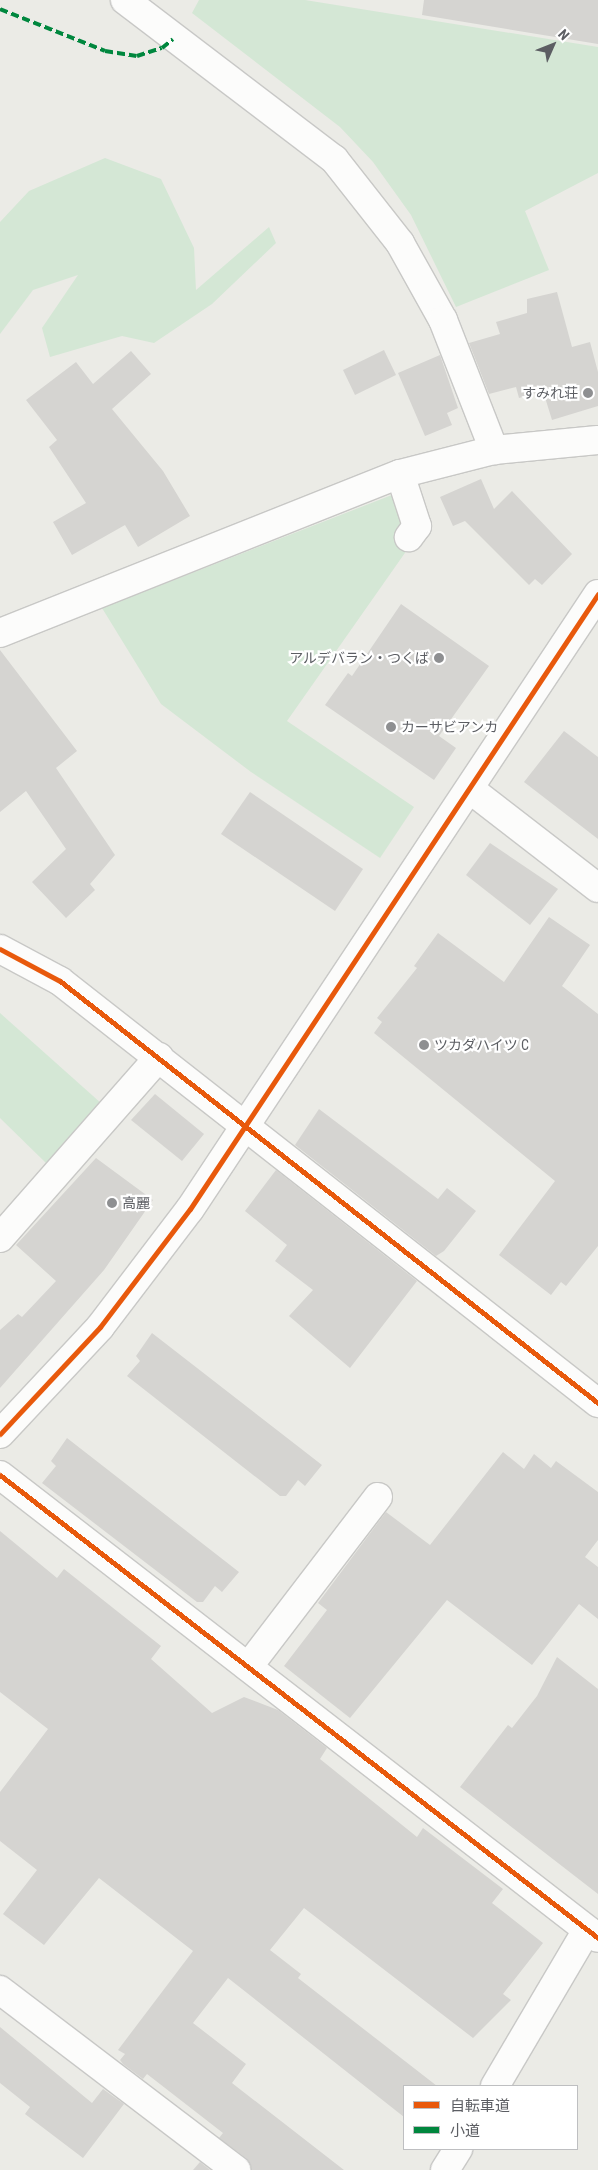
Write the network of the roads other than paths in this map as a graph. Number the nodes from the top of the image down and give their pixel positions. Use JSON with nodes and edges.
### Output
{"nodes":[{"id":1,"x":125,"y":0,"type":"edge"},
{"id":2,"x":598,"y":440,"type":"edge"},
{"id":3,"x":494,"y":450,"type":"junction"},
{"id":4,"x":400,"y":474,"type":"junction"},
{"id":5,"x":410,"y":537,"type":"dead end"},
{"id":6,"x":598,"y":594,"type":"edge"},
{"id":7,"x":0,"y":633,"type":"edge"},
{"id":8,"x":471,"y":790,"type":"junction"},
{"id":9,"x":598,"y":888,"type":"edge"},
{"id":10,"x":0,"y":949,"type":"edge"},
{"id":11,"x":160,"y":1057,"type":"junction"},
{"id":12,"x":246,"y":1127,"type":"junction"},
{"id":13,"x":0,"y":1238,"type":"edge"},
{"id":14,"x":598,"y":1403,"type":"edge"},
{"id":15,"x":0,"y":1434,"type":"edge"},
{"id":16,"x":0,"y":1474,"type":"edge"},
{"id":17,"x":378,"y":1497,"type":"dead end"},
{"id":18,"x":248,"y":1667,"type":"junction"},
{"id":19,"x":592,"y":1934,"type":"edge"},
{"id":20,"x":0,"y":1990,"type":"edge"},
{"id":21,"x":496,"y":2085,"type":"edge"},
{"id":22,"x":457,"y":2150,"type":"edge"},
{"id":23,"x":236,"y":2170,"type":"edge"},
{"id":24,"x":445,"y":2170,"type":"edge"}],
"edges":[{"from":1,"to":3,"type":"street"},
{"from":2,"to":3,"type":"street"},
{"from":3,"to":4,"type":"street"},
{"from":4,"to":5,"type":"street"},
{"from":4,"to":7,"type":"street"},
{"from":6,"to":8,"type":"street"},
{"from":8,"to":9,"type":"street"},
{"from":8,"to":12,"type":"street"},
{"from":10,"to":11,"type":"street"},
{"from":11,"to":12,"type":"street"},
{"from":11,"to":13,"type":"street"},
{"from":12,"to":14,"type":"street"},
{"from":12,"to":15,"type":"street"},
{"from":16,"to":18,"type":"street"},
{"from":17,"to":18,"type":"street"},
{"from":18,"to":19,"type":"street"},
{"from":19,"to":21,"type":"street"},
{"from":20,"to":23,"type":"street"},
{"from":22,"to":24,"type":"street"}]}
